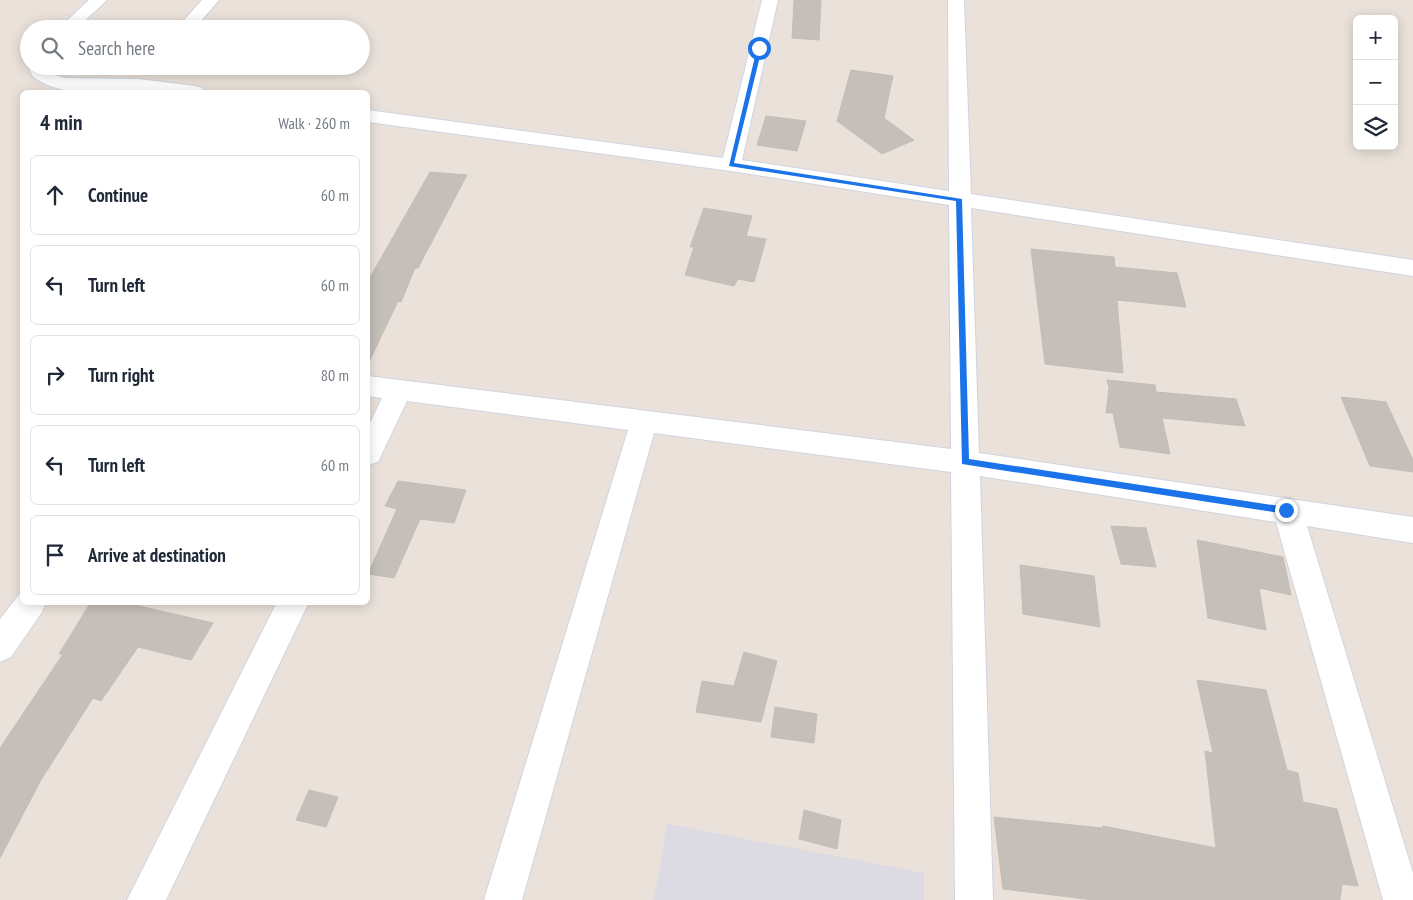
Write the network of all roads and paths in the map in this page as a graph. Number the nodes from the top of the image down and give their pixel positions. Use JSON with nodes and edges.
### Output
{"nodes":[{"id":1,"x":99,"y":0,"type":"edge"},
{"id":2,"x":211,"y":0,"type":"edge"},
{"id":3,"x":770,"y":0,"type":"edge"},
{"id":4,"x":956,"y":0,"type":"edge"},
{"id":5,"x":76,"y":20,"type":"edge"},
{"id":6,"x":192,"y":20,"type":"edge"},
{"id":7,"x":44,"y":75,"type":"edge"},
{"id":8,"x":146,"y":75,"type":"edge"},
{"id":9,"x":139,"y":85,"type":"junction"},
{"id":10,"x":179,"y":90,"type":"edge"},
{"id":11,"x":374,"y":122,"type":"edge"},
{"id":12,"x":731,"y":165,"type":"junction"},
{"id":13,"x":959,"y":199,"type":"junction"},
{"id":14,"x":1413,"y":268,"type":"edge"},
{"id":15,"x":370,"y":386,"type":"edge"},
{"id":16,"x":399,"y":390,"type":"junction"},
{"id":17,"x":644,"y":421,"type":"junction"},
{"id":18,"x":370,"y":450,"type":"edge"},
{"id":19,"x":965,"y":462,"type":"junction"},
{"id":20,"x":1286,"y":510,"type":"junction"},
{"id":21,"x":1413,"y":530,"type":"edge"},
{"id":22,"x":29,"y":605,"type":"edge"},
{"id":23,"x":293,"y":605,"type":"edge"},
{"id":24,"x":0,"y":646,"type":"edge"},
{"id":25,"x":146,"y":900,"type":"edge"},
{"id":26,"x":502,"y":900,"type":"edge"},
{"id":27,"x":974,"y":900,"type":"edge"},
{"id":28,"x":1402,"y":900,"type":"edge"}],
"edges":[{"from":1,"to":5,"type":"street"},
{"from":2,"to":6,"type":"street"},
{"from":3,"to":12,"type":"street"},
{"from":4,"to":13,"type":"street"},
{"from":7,"to":9,"type":"street"},
{"from":8,"to":9,"type":"street"},
{"from":9,"to":10,"type":"street"},
{"from":11,"to":12,"type":"street"},
{"from":12,"to":13,"type":"street"},
{"from":13,"to":14,"type":"street"},
{"from":13,"to":19,"type":"street"},
{"from":15,"to":16,"type":"street"},
{"from":16,"to":17,"type":"street"},
{"from":16,"to":18,"type":"street"},
{"from":17,"to":19,"type":"street"},
{"from":17,"to":26,"type":"street"},
{"from":19,"to":20,"type":"street"},
{"from":19,"to":27,"type":"street"},
{"from":20,"to":21,"type":"street"},
{"from":20,"to":28,"type":"street"},
{"from":22,"to":24,"type":"street"},
{"from":23,"to":25,"type":"street"}]}
